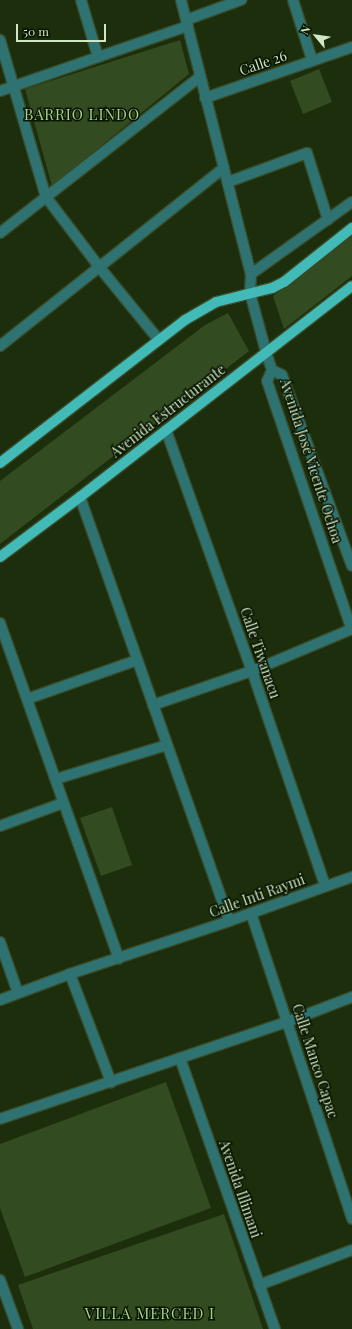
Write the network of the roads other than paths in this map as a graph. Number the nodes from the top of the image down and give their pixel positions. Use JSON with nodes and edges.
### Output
{"nodes":[{"id":1,"x":82,"y":0,"type":"edge"},
{"id":2,"x":181,"y":0,"type":"edge"},
{"id":3,"x":241,"y":0,"type":"edge"},
{"id":4,"x":293,"y":0,"type":"edge"},
{"id":5,"x":187,"y":23,"type":"junction"},
{"id":6,"x":0,"y":40,"type":"edge"},
{"id":7,"x":352,"y":47,"type":"edge"},
{"id":8,"x":98,"y":58,"type":"junction"},
{"id":9,"x":312,"y":60,"type":"junction"},
{"id":10,"x":200,"y":77,"type":"junction"},
{"id":11,"x":14,"y":86,"type":"junction"},
{"id":12,"x":0,"y":91,"type":"edge"},
{"id":13,"x":205,"y":98,"type":"junction"},
{"id":14,"x":224,"y":168,"type":"junction"},
{"id":15,"x":228,"y":182,"type":"junction"},
{"id":16,"x":46,"y":197,"type":"junction"},
{"id":17,"x":352,"y":202,"type":"edge"},
{"id":18,"x":328,"y":220,"type":"junction"},
{"id":19,"x":352,"y":228,"type":"edge"},
{"id":20,"x":0,"y":233,"type":"edge"},
{"id":21,"x":100,"y":268,"type":"junction"},
{"id":22,"x":251,"y":274,"type":"junction"},
{"id":23,"x":352,"y":286,"type":"edge"},
{"id":24,"x":250,"y":293,"type":"junction"},
{"id":25,"x":159,"y":340,"type":"junction"},
{"id":26,"x":0,"y":346,"type":"edge"},
{"id":27,"x":266,"y":352,"type":"junction"},
{"id":28,"x":272,"y":370,"type":"junction"},
{"id":29,"x":166,"y":430,"type":"junction"},
{"id":30,"x":0,"y":463,"type":"edge"},
{"id":31,"x":80,"y":497,"type":"junction"},
{"id":32,"x":0,"y":557,"type":"edge"},
{"id":33,"x":352,"y":566,"type":"edge"},
{"id":34,"x":0,"y":623,"type":"edge"},
{"id":35,"x":352,"y":630,"type":"edge"},
{"id":36,"x":137,"y":660,"type":"junction"},
{"id":37,"x":252,"y":671,"type":"junction"},
{"id":38,"x":27,"y":699,"type":"junction"},
{"id":39,"x":153,"y":706,"type":"junction"},
{"id":40,"x":167,"y":745,"type":"junction"},
{"id":41,"x":56,"y":779,"type":"junction"},
{"id":42,"x":63,"y":803,"type":"junction"},
{"id":43,"x":0,"y":826,"type":"edge"},
{"id":44,"x":352,"y":877,"type":"edge"},
{"id":45,"x":325,"y":886,"type":"junction"},
{"id":46,"x":251,"y":913,"type":"junction"},
{"id":47,"x":229,"y":922,"type":"junction"},
{"id":48,"x":0,"y":942,"type":"edge"},
{"id":49,"x":119,"y":959,"type":"junction"},
{"id":50,"x":70,"y":974,"type":"junction"},
{"id":51,"x":18,"y":993,"type":"junction"},
{"id":52,"x":352,"y":997,"type":"edge"},
{"id":53,"x":0,"y":1000,"type":"edge"},
{"id":54,"x":287,"y":1022,"type":"junction"},
{"id":55,"x":180,"y":1058,"type":"junction"},
{"id":56,"x":111,"y":1082,"type":"junction"},
{"id":57,"x":0,"y":1119,"type":"edge"},
{"id":58,"x":352,"y":1219,"type":"edge"},
{"id":59,"x":352,"y":1250,"type":"edge"},
{"id":60,"x":0,"y":1280,"type":"edge"},
{"id":61,"x":259,"y":1285,"type":"junction"},
{"id":62,"x":18,"y":1329,"type":"edge"},
{"id":63,"x":275,"y":1329,"type":"edge"}],
"edges":[{"from":1,"to":8,"type":"street"},
{"from":2,"to":5,"type":"street"},
{"from":3,"to":5,"type":"street"},
{"from":4,"to":9,"type":"street"},
{"from":5,"to":8,"type":"street"},
{"from":5,"to":10,"type":"street"},
{"from":6,"to":11,"type":"street"},
{"from":7,"to":9,"type":"street","name":"Calle 26"},
{"from":8,"to":11,"type":"street"},
{"from":9,"to":13,"type":"street","name":"Calle 26"},
{"from":10,"to":13,"type":"street"},
{"from":10,"to":16,"type":"street"},
{"from":11,"to":12,"type":"street"},
{"from":11,"to":16,"type":"street"},
{"from":13,"to":14,"type":"street"},
{"from":14,"to":15,"type":"street"},
{"from":14,"to":21,"type":"street"},
{"from":15,"to":18,"type":"street"},
{"from":15,"to":22,"type":"street"},
{"from":16,"to":20,"type":"street"},
{"from":16,"to":21,"type":"street"},
{"from":17,"to":18,"type":"street"},
{"from":18,"to":22,"type":"street"},
{"from":19,"to":24,"type":"main road"},
{"from":21,"to":25,"type":"street"},
{"from":21,"to":26,"type":"street"},
{"from":22,"to":24,"type":"street"},
{"from":23,"to":27,"type":"main road","name":"Avenida Estructurante"},
{"from":24,"to":25,"type":"main road"},
{"from":24,"to":27,"type":"street"},
{"from":25,"to":30,"type":"main road"},
{"from":27,"to":28,"type":"street"},
{"from":27,"to":29,"type":"main road","name":"Avenida Estructurante"},
{"from":28,"to":33,"type":"street"},
{"from":28,"to":35,"type":"street","name":"Avenida José Vicente Ochoa"},
{"from":29,"to":31,"type":"main road","name":"Avenida Estructurante"},
{"from":29,"to":37,"type":"street","name":"Calle Tiwanacu"},
{"from":31,"to":32,"type":"main road","name":"Avenida Estructurante"},
{"from":31,"to":36,"type":"street"},
{"from":34,"to":38,"type":"street"},
{"from":35,"to":37,"type":"street"},
{"from":36,"to":38,"type":"street"},
{"from":36,"to":39,"type":"street"},
{"from":37,"to":39,"type":"street"},
{"from":37,"to":45,"type":"street","name":"Calle Tiwanacu"},
{"from":38,"to":41,"type":"street"},
{"from":39,"to":40,"type":"street"},
{"from":40,"to":41,"type":"street"},
{"from":40,"to":47,"type":"street"},
{"from":41,"to":42,"type":"street"},
{"from":42,"to":43,"type":"street"},
{"from":42,"to":49,"type":"street"},
{"from":44,"to":45,"type":"street","name":"Calle Inti Raymi"},
{"from":45,"to":46,"type":"street","name":"Calle Inti Raymi"},
{"from":46,"to":47,"type":"street","name":"Calle Inti Raymi"},
{"from":46,"to":54,"type":"street","name":"Calle Manco Capac"},
{"from":47,"to":49,"type":"street","name":"Calle Inti Raymi"},
{"from":48,"to":51,"type":"street"},
{"from":49,"to":50,"type":"street","name":"Calle Inti Raymi"},
{"from":50,"to":51,"type":"street","name":"Calle Inti Raymi"},
{"from":50,"to":56,"type":"street"},
{"from":51,"to":53,"type":"street","name":"Calle Inti Raymi"},
{"from":52,"to":54,"type":"street"},
{"from":54,"to":55,"type":"street"},
{"from":54,"to":58,"type":"street","name":"Calle Manco Capac"},
{"from":55,"to":56,"type":"street"},
{"from":55,"to":61,"type":"street","name":"Avenida Illimani"},
{"from":56,"to":57,"type":"street"},
{"from":59,"to":61,"type":"street"},
{"from":60,"to":62,"type":"street"},
{"from":61,"to":63,"type":"street","name":"Avenida Illimani"}]}
